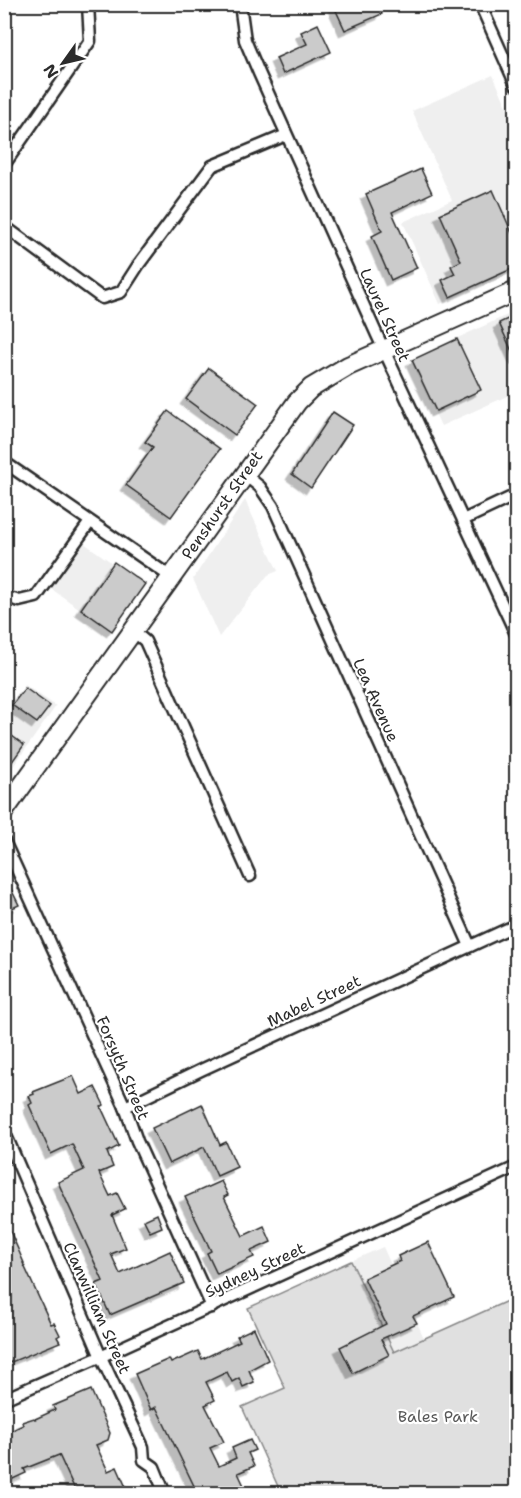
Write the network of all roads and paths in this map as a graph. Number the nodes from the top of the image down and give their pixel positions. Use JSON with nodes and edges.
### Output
{"nodes":[{"id":1,"x":88,"y":4,"type":"edge"},
{"id":2,"x":240,"y":4,"type":"edge"},
{"id":3,"x":480,"y":4,"type":"edge"},
{"id":4,"x":516,"y":85,"type":"edge"},
{"id":5,"x":286,"y":135,"type":"junction"},
{"id":6,"x":4,"y":165,"type":"edge"},
{"id":7,"x":4,"y":226,"type":"edge"},
{"id":8,"x":516,"y":291,"type":"edge"},
{"id":9,"x":385,"y":350,"type":"junction"},
{"id":10,"x":4,"y":462,"type":"edge"},
{"id":11,"x":244,"y":474,"type":"junction"},
{"id":12,"x":516,"y":495,"type":"edge"},
{"id":13,"x":463,"y":520,"type":"junction"},
{"id":14,"x":90,"y":522,"type":"junction"},
{"id":15,"x":171,"y":577,"type":"junction"},
{"id":16,"x":4,"y":596,"type":"edge"},
{"id":17,"x":133,"y":631,"type":"junction"},
{"id":18,"x":516,"y":634,"type":"edge"},
{"id":19,"x":4,"y":811,"type":"edge"},
{"id":20,"x":4,"y":841,"type":"edge"},
{"id":21,"x":250,"y":876,"type":"dead end"},
{"id":22,"x":516,"y":925,"type":"edge"},
{"id":23,"x":470,"y":946,"type":"junction"},
{"id":24,"x":125,"y":1107,"type":"junction"},
{"id":25,"x":4,"y":1131,"type":"edge"},
{"id":26,"x":516,"y":1167,"type":"edge"},
{"id":27,"x":212,"y":1307,"type":"junction"},
{"id":28,"x":101,"y":1357,"type":"junction"},
{"id":29,"x":4,"y":1399,"type":"edge"},
{"id":30,"x":165,"y":1494,"type":"edge"}],
"edges":[{"from":1,"to":6,"type":"street"},
{"from":2,"to":5,"type":"street","name":"Laurel Street"},
{"from":3,"to":4,"type":"street"},
{"from":5,"to":7,"type":"street"},
{"from":5,"to":9,"type":"street","name":"Laurel Street"},
{"from":8,"to":9,"type":"main road","name":"Penshurst Street"},
{"from":9,"to":11,"type":"main road","name":"Penshurst Street"},
{"from":9,"to":13,"type":"street","name":"Laurel Street"},
{"from":10,"to":14,"type":"street"},
{"from":11,"to":15,"type":"main road","name":"Penshurst Street"},
{"from":11,"to":23,"type":"street","name":"Lea Avenue"},
{"from":12,"to":13,"type":"street"},
{"from":13,"to":18,"type":"street","name":"Laurel Street"},
{"from":14,"to":15,"type":"street"},
{"from":14,"to":16,"type":"street"},
{"from":15,"to":17,"type":"main road","name":"Penshurst Street"},
{"from":17,"to":19,"type":"main road","name":"Penshurst Street"},
{"from":17,"to":21,"type":"street"},
{"from":20,"to":24,"type":"street","name":"Forsyth Street"},
{"from":22,"to":23,"type":"street","name":"Mabel Street"},
{"from":23,"to":24,"type":"street","name":"Mabel Street"},
{"from":24,"to":27,"type":"street","name":"Forsyth Street"},
{"from":25,"to":28,"type":"street","name":"Clanwilliam Street"},
{"from":26,"to":27,"type":"street","name":"Sydney Street"},
{"from":27,"to":28,"type":"street","name":"Sydney Street"},
{"from":28,"to":29,"type":"street","name":"Sydney Street"},
{"from":28,"to":30,"type":"street","name":"Clanwilliam Street"}]}
